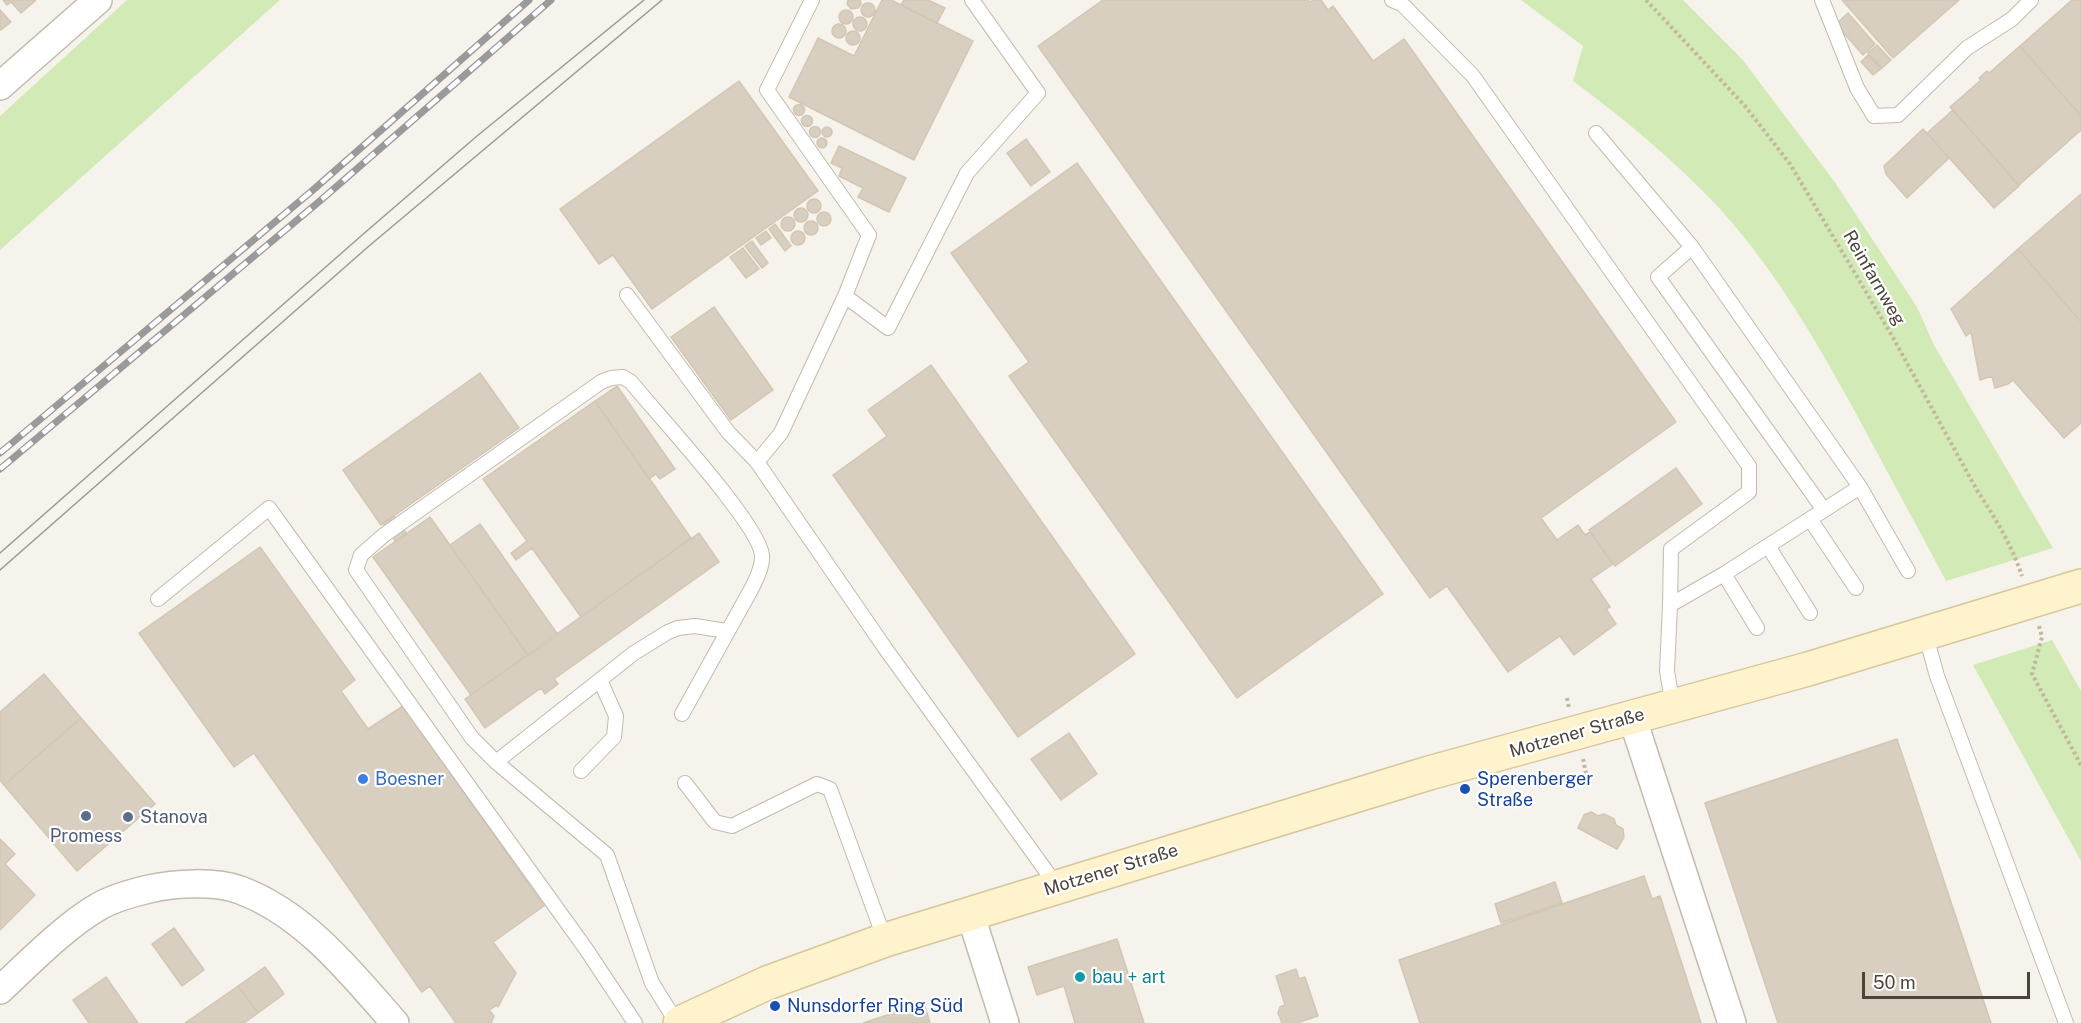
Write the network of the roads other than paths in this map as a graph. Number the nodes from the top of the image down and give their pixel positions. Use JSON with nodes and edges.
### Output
{"nodes":[{"id":1,"x":98,"y":0,"type":"edge"},
{"id":2,"x":812,"y":0,"type":"edge"},
{"id":3,"x":972,"y":0,"type":"edge"},
{"id":4,"x":1392,"y":0,"type":"edge"},
{"id":5,"x":1822,"y":0,"type":"edge"},
{"id":6,"x":2031,"y":0,"type":"edge"},
{"id":7,"x":0,"y":86,"type":"edge"},
{"id":8,"x":1596,"y":133,"type":"dead end"},
{"id":9,"x":1692,"y":247,"type":"junction"},
{"id":10,"x":627,"y":295,"type":"dead end"},
{"id":11,"x":845,"y":296,"type":"junction"},
{"id":12,"x":757,"y":462,"type":"junction"},
{"id":13,"x":1860,"y":487,"type":"junction"},
{"id":14,"x":1824,"y":510,"type":"junction"},
{"id":15,"x":1810,"y":519,"type":"junction"},
{"id":16,"x":1768,"y":546,"type":"junction"},
{"id":17,"x":1908,"y":571,"type":"dead end"},
{"id":18,"x":1724,"y":574,"type":"junction"},
{"id":19,"x":2081,"y":586,"type":"edge"},
{"id":20,"x":1856,"y":588,"type":"dead end"},
{"id":21,"x":158,"y":599,"type":"dead end"},
{"id":22,"x":1670,"y":605,"type":"junction"},
{"id":23,"x":1810,"y":613,"type":"dead end"},
{"id":24,"x":1757,"y":628,"type":"dead end"},
{"id":25,"x":727,"y":631,"type":"junction"},
{"id":26,"x":1925,"y":633,"type":"junction"},
{"id":27,"x":600,"y":680,"type":"junction"},
{"id":28,"x":1673,"y":707,"type":"junction"},
{"id":29,"x":682,"y":714,"type":"dead end"},
{"id":30,"x":1632,"y":717,"type":"junction"},
{"id":31,"x":496,"y":762,"type":"junction"},
{"id":32,"x":581,"y":771,"type":"dead end"},
{"id":33,"x":684,"y":783,"type":"dead end"},
{"id":34,"x":1057,"y":886,"type":"junction"},
{"id":35,"x":970,"y":913,"type":"junction"},
{"id":36,"x":885,"y":940,"type":"junction"},
{"id":37,"x":0,"y":990,"type":"edge"},
{"id":38,"x":395,"y":1023,"type":"edge"},
{"id":39,"x":635,"y":1023,"type":"edge"},
{"id":40,"x":678,"y":1023,"type":"edge"},
{"id":41,"x":1005,"y":1023,"type":"edge"},
{"id":42,"x":1732,"y":1023,"type":"edge"},
{"id":43,"x":2066,"y":1023,"type":"edge"}],
"edges":[{"from":1,"to":7,"type":"street"},
{"from":2,"to":11,"type":"lane"},
{"from":3,"to":11,"type":"lane"},
{"from":4,"to":22,"type":"lane"},
{"from":5,"to":6,"type":"lane"},
{"from":8,"to":9,"type":"lane"},
{"from":9,"to":13,"type":"lane"},
{"from":9,"to":14,"type":"lane"},
{"from":10,"to":12,"type":"lane"},
{"from":11,"to":12,"type":"lane"},
{"from":12,"to":34,"type":"lane"},
{"from":13,"to":14,"type":"lane"},
{"from":13,"to":17,"type":"lane"},
{"from":14,"to":15,"type":"lane"},
{"from":15,"to":16,"type":"lane"},
{"from":15,"to":20,"type":"lane"},
{"from":16,"to":18,"type":"lane"},
{"from":16,"to":23,"type":"lane"},
{"from":18,"to":22,"type":"lane"},
{"from":18,"to":24,"type":"lane"},
{"from":19,"to":26,"type":"street","name":"Motzener Straße"},
{"from":21,"to":39,"type":"lane"},
{"from":22,"to":28,"type":"lane"},
{"from":25,"to":27,"type":"lane"},
{"from":25,"to":29,"type":"lane"},
{"from":25,"to":31,"type":"lane"},
{"from":26,"to":28,"type":"street","name":"Motzener Straße"},
{"from":26,"to":43,"type":"lane"},
{"from":27,"to":31,"type":"lane"},
{"from":27,"to":32,"type":"lane"},
{"from":28,"to":30,"type":"street","name":"Motzener Straße"},
{"from":30,"to":34,"type":"street","name":"Motzener Straße"},
{"from":30,"to":42,"type":"street"},
{"from":31,"to":40,"type":"lane"},
{"from":33,"to":36,"type":"lane"},
{"from":34,"to":35,"type":"street","name":"Motzener Straße"},
{"from":35,"to":36,"type":"street","name":"Motzener Straße"},
{"from":35,"to":41,"type":"street"},
{"from":36,"to":40,"type":"street","name":"Motzener Straße"},
{"from":37,"to":38,"type":"street"}]}
